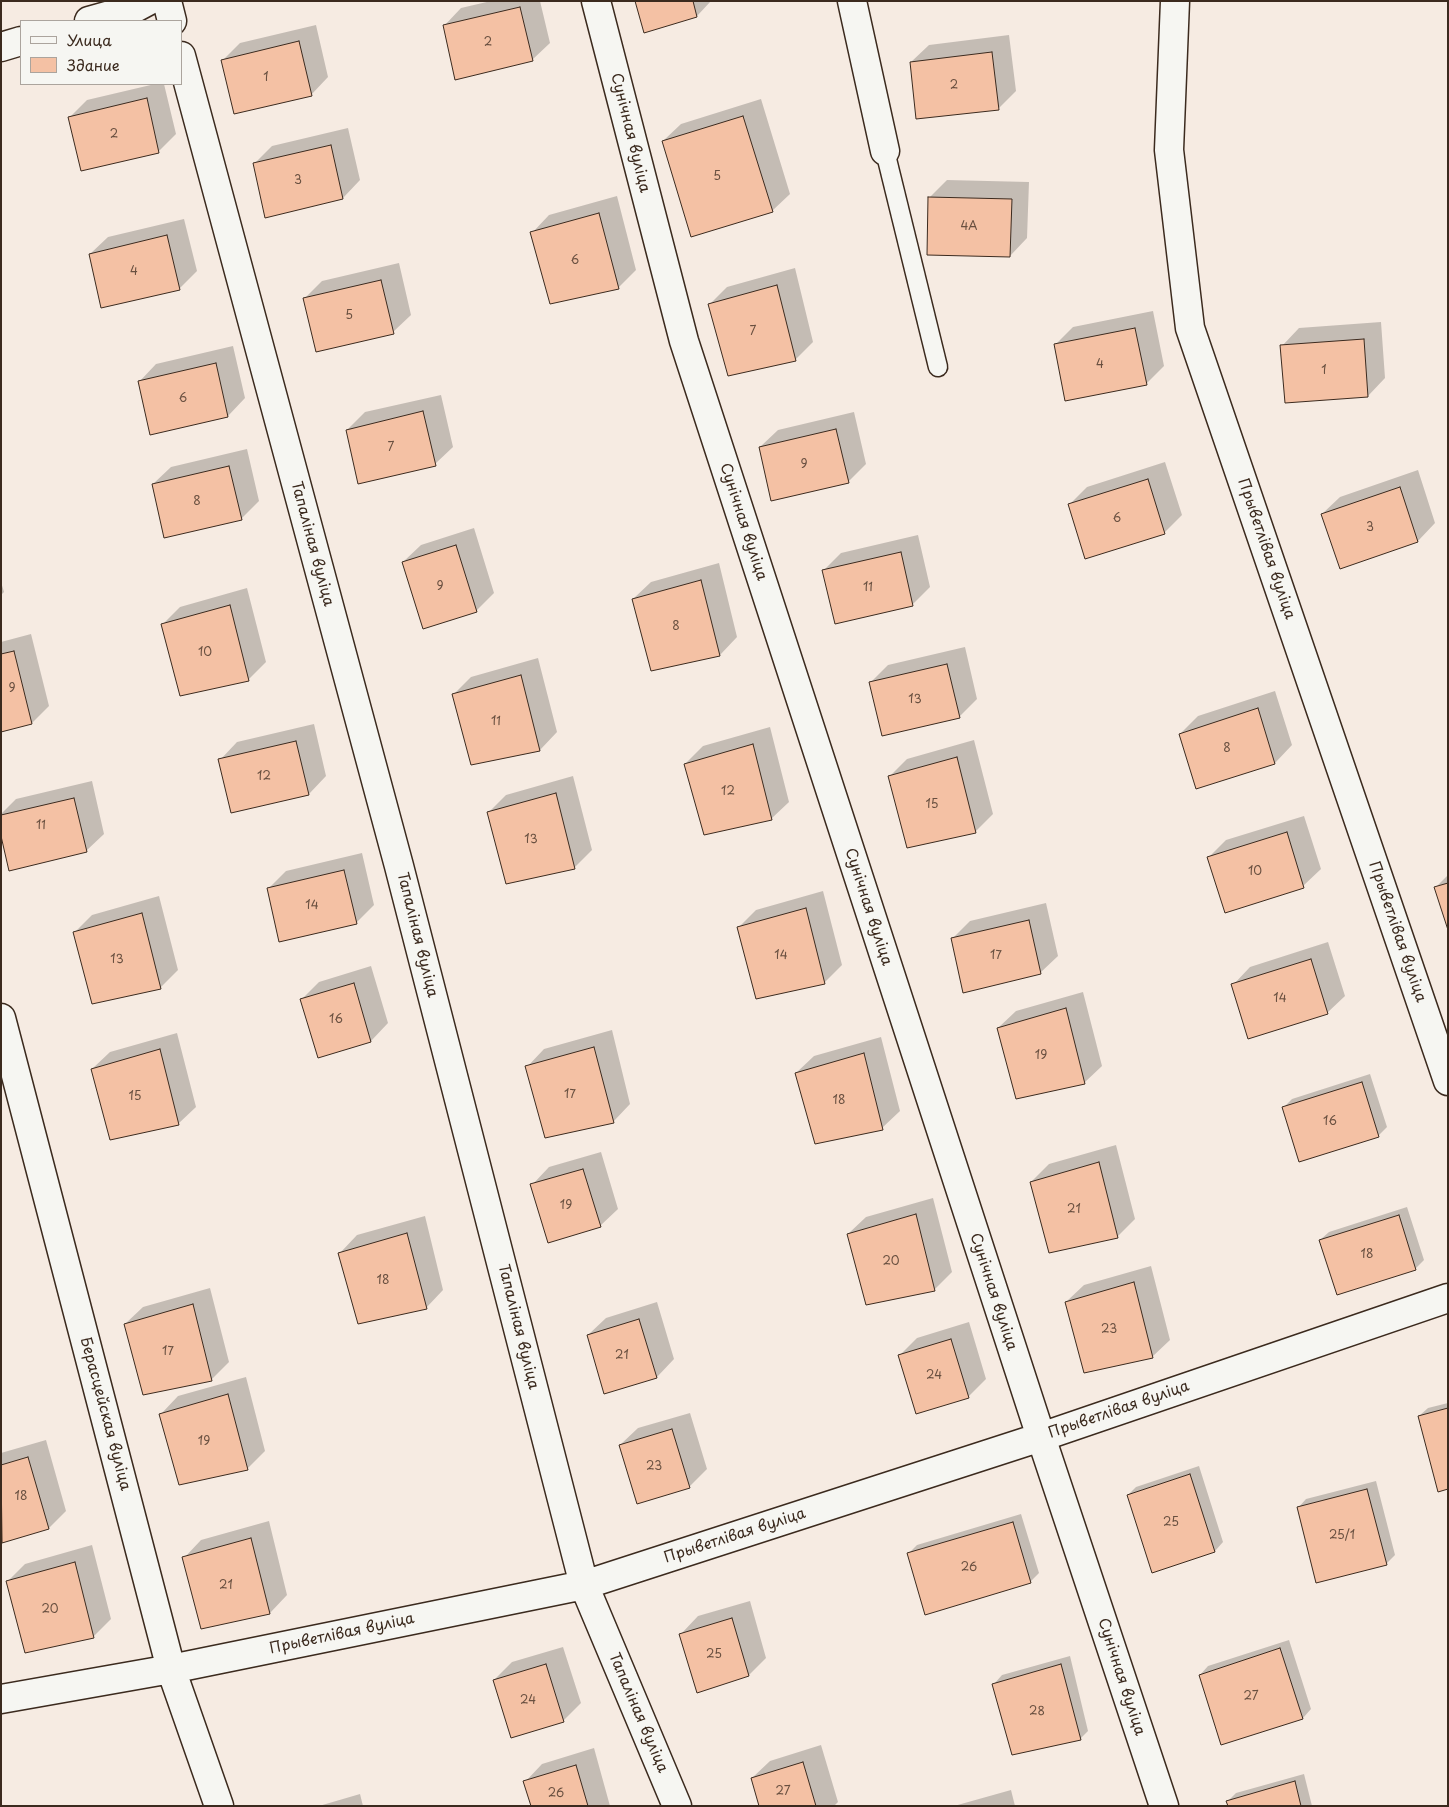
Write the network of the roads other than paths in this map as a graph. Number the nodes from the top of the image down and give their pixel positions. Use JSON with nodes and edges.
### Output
{"nodes":[{"id":1,"x":167,"y":1,"type":"edge"},
{"id":2,"x":596,"y":1,"type":"edge"},
{"id":3,"x":852,"y":1,"type":"edge"},
{"id":4,"x":1175,"y":1,"type":"edge"},
{"id":5,"x":138,"y":4,"type":"edge"},
{"id":6,"x":92,"y":20,"type":"edge"},
{"id":7,"x":172,"y":20,"type":"edge"},
{"id":8,"x":20,"y":41,"type":"edge"},
{"id":9,"x":1,"y":47,"type":"edge"},
{"id":10,"x":182,"y":60,"type":"edge"},
{"id":11,"x":885,"y":151,"type":"joint"},
{"id":12,"x":938,"y":367,"type":"dead end"},
{"id":13,"x":1,"y":1018,"type":"edge"},
{"id":14,"x":1448,"y":1081,"type":"edge"},
{"id":15,"x":1448,"y":1298,"type":"edge"},
{"id":16,"x":1041,"y":1437,"type":"junction"},
{"id":17,"x":584,"y":1585,"type":"junction"},
{"id":18,"x":171,"y":1669,"type":"junction"},
{"id":19,"x":1,"y":1699,"type":"edge"},
{"id":20,"x":219,"y":1806,"type":"edge"},
{"id":21,"x":677,"y":1806,"type":"edge"},
{"id":22,"x":1164,"y":1806,"type":"edge"}],
"edges":[{"from":1,"to":7,"type":"street"},
{"from":2,"to":16,"type":"street","name":"Сунічная вуліца"},
{"from":3,"to":11,"type":"street"},
{"from":4,"to":14,"type":"street","name":"Прыветлівая вуліца"},
{"from":5,"to":6,"type":"street"},
{"from":8,"to":9,"type":"street"},
{"from":10,"to":17,"type":"street","name":"Тапаліная вуліца"},
{"from":11,"to":12,"type":"lane"},
{"from":13,"to":18,"type":"street","name":"Берасцейская вуліца"},
{"from":15,"to":16,"type":"street","name":"Прыветлівая вуліца"},
{"from":16,"to":17,"type":"street","name":"Прыветлівая вуліца"},
{"from":16,"to":22,"type":"street","name":"Сунічная вуліца"},
{"from":17,"to":18,"type":"street","name":"Прыветлівая вуліца"},
{"from":17,"to":21,"type":"street","name":"Тапаліная вуліца"},
{"from":18,"to":19,"type":"street","name":"Прыветлівая вуліца"},
{"from":18,"to":20,"type":"street","name":"Берасцейская вуліца"}]}
